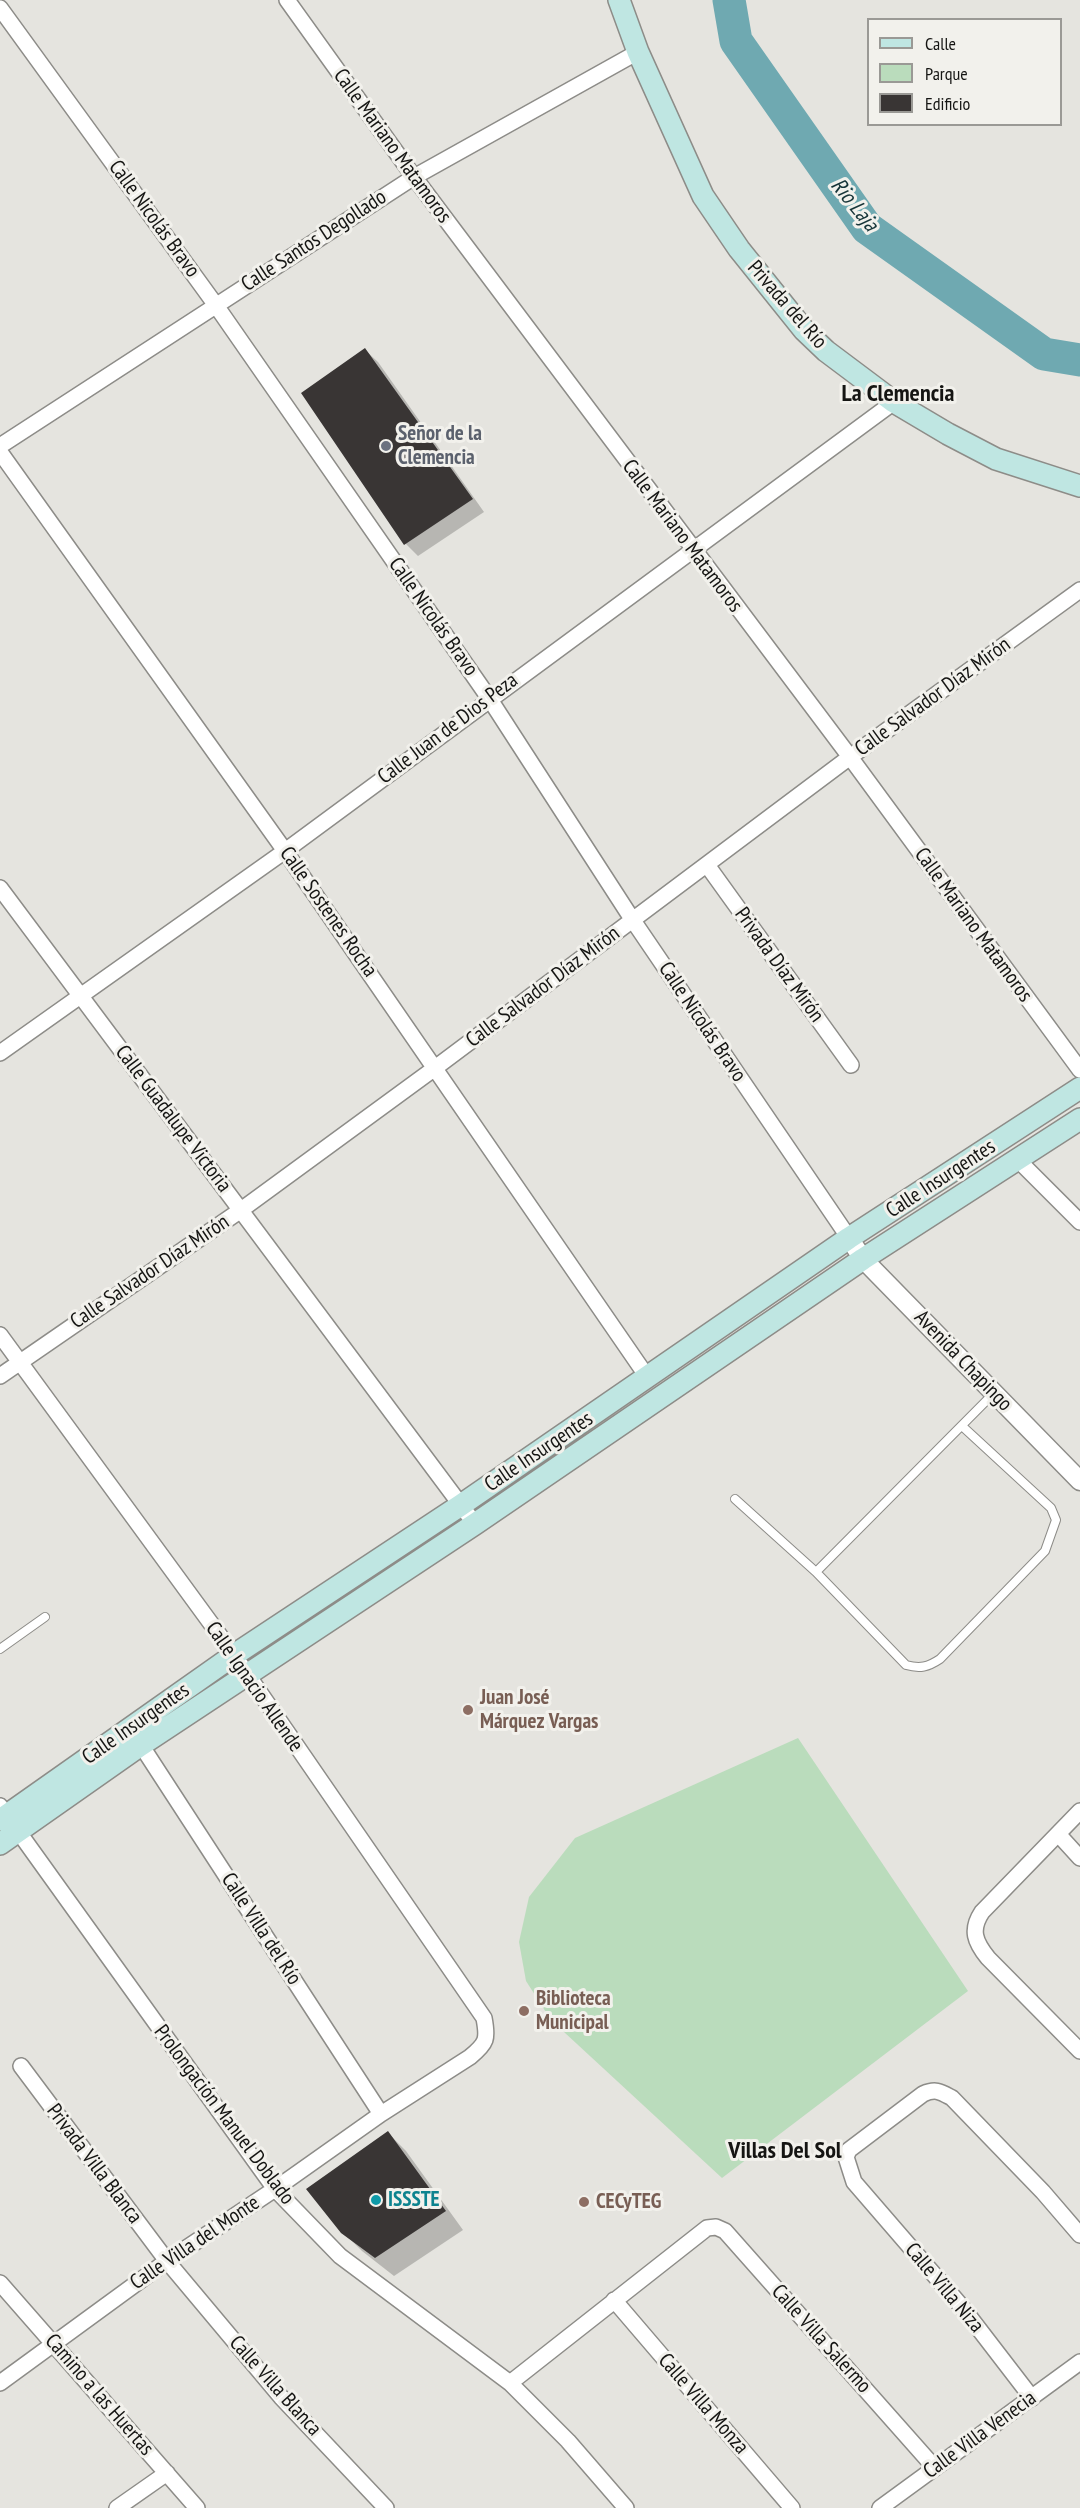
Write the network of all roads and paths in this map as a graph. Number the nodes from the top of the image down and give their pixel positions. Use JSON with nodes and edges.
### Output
{"nodes":[{"id":1,"x":287,"y":0,"type":"edge"},
{"id":2,"x":619,"y":0,"type":"edge"},
{"id":3,"x":0,"y":8,"type":"edge"},
{"id":4,"x":638,"y":52,"type":"junction"},
{"id":5,"x":414,"y":177,"type":"junction"},
{"id":6,"x":216,"y":304,"type":"junction"},
{"id":7,"x":894,"y":402,"type":"junction"},
{"id":8,"x":0,"y":446,"type":"edge"},
{"id":9,"x":0,"y":452,"type":"edge"},
{"id":10,"x":1077,"y":490,"type":"edge"},
{"id":11,"x":692,"y":549,"type":"junction"},
{"id":12,"x":1080,"y":590,"type":"edge"},
{"id":13,"x":489,"y":699,"type":"junction"},
{"id":14,"x":850,"y":758,"type":"junction"},
{"id":15,"x":285,"y":851,"type":"junction"},
{"id":16,"x":707,"y":865,"type":"junction"},
{"id":17,"x":0,"y":888,"type":"edge"},
{"id":18,"x":632,"y":919,"type":"junction"},
{"id":19,"x":81,"y":996,"type":"junction"},
{"id":20,"x":0,"y":1053,"type":"edge"},
{"id":21,"x":851,"y":1065,"type":"dead end"},
{"id":22,"x":435,"y":1068,"type":"junction"},
{"id":23,"x":1080,"y":1070,"type":"edge"},
{"id":24,"x":1080,"y":1088,"type":"edge"},
{"id":25,"x":1080,"y":1119,"type":"edge"},
{"id":26,"x":1018,"y":1160,"type":"junction"},
{"id":27,"x":241,"y":1210,"type":"junction"},
{"id":28,"x":1080,"y":1222,"type":"edge"},
{"id":29,"x":849,"y":1238,"type":"junction"},
{"id":30,"x":863,"y":1259,"type":"junction"},
{"id":31,"x":0,"y":1335,"type":"edge"},
{"id":32,"x":19,"y":1361,"type":"junction"},
{"id":33,"x":0,"y":1376,"type":"edge"},
{"id":34,"x":648,"y":1378,"type":"junction"},
{"id":35,"x":994,"y":1393,"type":"junction"},
{"id":36,"x":962,"y":1426,"type":"junction"},
{"id":37,"x":1080,"y":1481,"type":"edge"},
{"id":38,"x":735,"y":1499,"type":"dead end"},
{"id":39,"x":461,"y":1505,"type":"junction"},
{"id":40,"x":475,"y":1524,"type":"junction"},
{"id":41,"x":816,"y":1572,"type":"junction"},
{"id":42,"x":45,"y":1617,"type":"dead end"},
{"id":43,"x":0,"y":1649,"type":"edge"},
{"id":44,"x":234,"y":1655,"type":"junction"},
{"id":45,"x":247,"y":1675,"type":"junction"},
{"id":46,"x":141,"y":1745,"type":"junction"},
{"id":47,"x":1080,"y":1811,"type":"edge"},
{"id":48,"x":6,"y":1818,"type":"edge"},
{"id":49,"x":1059,"y":1835,"type":"junction"},
{"id":50,"x":0,"y":1844,"type":"edge"},
{"id":51,"x":1080,"y":1858,"type":"edge"},
{"id":52,"x":482,"y":2048,"type":"joint"},
{"id":53,"x":1080,"y":2051,"type":"edge"},
{"id":54,"x":21,"y":2066,"type":"dead end"},
{"id":55,"x":381,"y":2114,"type":"junction"},
{"id":56,"x":275,"y":2189,"type":"junction"},
{"id":57,"x":1080,"y":2235,"type":"edge"},
{"id":58,"x":167,"y":2261,"type":"junction"},
{"id":59,"x":0,"y":2283,"type":"edge"},
{"id":60,"x":614,"y":2300,"type":"junction"},
{"id":61,"x":53,"y":2342,"type":"junction"},
{"id":62,"x":1080,"y":2362,"type":"edge"},
{"id":63,"x":0,"y":2383,"type":"edge"},
{"id":64,"x":510,"y":2383,"type":"junction"},
{"id":65,"x":1032,"y":2398,"type":"junction"},
{"id":66,"x":935,"y":2468,"type":"junction"},
{"id":67,"x":167,"y":2473,"type":"junction"},
{"id":68,"x":117,"y":2508,"type":"edge"},
{"id":69,"x":197,"y":2508,"type":"edge"},
{"id":70,"x":386,"y":2508,"type":"edge"},
{"id":71,"x":626,"y":2508,"type":"edge"},
{"id":72,"x":792,"y":2508,"type":"edge"},
{"id":73,"x":880,"y":2508,"type":"edge"}],
"edges":[{"from":1,"to":5,"type":"street","name":"Calle Mariano Matamoros"},
{"from":2,"to":4,"type":"main road","name":"Privada del Río"},
{"from":3,"to":6,"type":"street","name":"Calle Nicolás Bravo"},
{"from":4,"to":5,"type":"street","name":"Calle Santos Degollado"},
{"from":4,"to":7,"type":"main road","name":"Privada del Río"},
{"from":5,"to":6,"type":"street","name":"Calle Santos Degollado"},
{"from":5,"to":11,"type":"street","name":"Calle Mariano Matamoros"},
{"from":6,"to":8,"type":"street","name":"Calle Santos Degollado"},
{"from":6,"to":13,"type":"street","name":"Calle Nicolás Bravo"},
{"from":7,"to":10,"type":"main road","name":"Privada del Río"},
{"from":7,"to":11,"type":"street","name":"Calle Juan de Dios Peza"},
{"from":9,"to":15,"type":"street","name":"Calle Sostenes Rocha"},
{"from":11,"to":13,"type":"street","name":"Calle Juan de Dios Peza"},
{"from":11,"to":14,"type":"street","name":"Calle Mariano Matamoros"},
{"from":12,"to":14,"type":"street","name":"Calle Salvador Díaz Mirón"},
{"from":13,"to":15,"type":"street","name":"Calle Juan de Dios Peza"},
{"from":13,"to":18,"type":"street","name":"Calle Nicolás Bravo"},
{"from":14,"to":16,"type":"street","name":"Calle Salvador Díaz Mirón"},
{"from":14,"to":23,"type":"street","name":"Calle Mariano Matamoros"},
{"from":15,"to":19,"type":"street","name":"Calle Juan de Dios Peza"},
{"from":15,"to":22,"type":"street","name":"Calle Sostenes Rocha"},
{"from":16,"to":18,"type":"street","name":"Calle Salvador Díaz Mirón"},
{"from":16,"to":21,"type":"street","name":"Privada Díaz Mirón"},
{"from":17,"to":19,"type":"street","name":"Calle Guadalupe Victoria"},
{"from":18,"to":22,"type":"street","name":"Calle Salvador Díaz Mirón"},
{"from":18,"to":29,"type":"street","name":"Calle Nicolás Bravo"},
{"from":19,"to":20,"type":"street","name":"Calle Juan de Dios Peza"},
{"from":19,"to":27,"type":"street","name":"Calle Guadalupe Victoria"},
{"from":22,"to":27,"type":"street","name":"Calle Salvador Díaz Mirón"},
{"from":22,"to":34,"type":"street","name":"Calle Sostenes Rocha"},
{"from":24,"to":29,"type":"main road","name":"Calle Insurgentes"},
{"from":25,"to":26,"type":"main road","name":"Calle Insurgentes"},
{"from":26,"to":28,"type":"street"},
{"from":26,"to":30,"type":"main road","name":"Calle Insurgentes"},
{"from":27,"to":32,"type":"street","name":"Calle Salvador Díaz Mirón"},
{"from":27,"to":39,"type":"street","name":"Calle Guadalupe Victoria"},
{"from":29,"to":30,"type":"street","name":"Avenida Chapingo"},
{"from":29,"to":34,"type":"main road","name":"Calle Insurgentes"},
{"from":30,"to":35,"type":"street","name":"Avenida Chapingo"},
{"from":30,"to":40,"type":"main road","name":"Calle Insurgentes"},
{"from":31,"to":32,"type":"street","name":"Calle Ignacio Allende"},
{"from":32,"to":33,"type":"street","name":"Calle Salvador Díaz Mirón"},
{"from":32,"to":44,"type":"street","name":"Calle Ignacio Allende"},
{"from":34,"to":39,"type":"main road","name":"Calle Insurgentes"},
{"from":35,"to":36,"type":"lane"},
{"from":35,"to":37,"type":"street","name":"Avenida Chapingo"},
{"from":36,"to":41,"type":"lane"},
{"from":36,"to":41,"type":"lane"},
{"from":38,"to":41,"type":"lane"},
{"from":39,"to":40,"type":"street","name":"Calle Guadalupe Victoria"},
{"from":39,"to":44,"type":"main road","name":"Calle Insurgentes"},
{"from":40,"to":45,"type":"main road","name":"Calle Insurgentes"},
{"from":42,"to":43,"type":"lane"},
{"from":44,"to":45,"type":"street","name":"Calle Ignacio Allende"},
{"from":44,"to":48,"type":"main road","name":"Calle Insurgentes"},
{"from":45,"to":46,"type":"main road","name":"Calle Insurgentes"},
{"from":45,"to":52,"type":"street","name":"Calle Ignacio Allende"},
{"from":46,"to":48,"type":"main road","name":"Calle Insurgentes"},
{"from":46,"to":55,"type":"street","name":"Calle Villa del Río"},
{"from":47,"to":49,"type":"street"},
{"from":48,"to":50,"type":"main road","name":"Calle Insurgentes"},
{"from":48,"to":56,"type":"street","name":"Prolongación Manuel Doblado"},
{"from":49,"to":51,"type":"street"},
{"from":49,"to":53,"type":"street"},
{"from":52,"to":55,"type":"street","name":"Calle Villa del Monte"},
{"from":54,"to":58,"type":"street","name":"Privada Villa Blanca"},
{"from":55,"to":56,"type":"street","name":"Calle Villa del Monte"},
{"from":56,"to":58,"type":"street","name":"Calle Villa del Monte"},
{"from":56,"to":64,"type":"street","name":"Prolongación Manuel Doblado"},
{"from":57,"to":65,"type":"street","name":"Calle Villa Niza"},
{"from":58,"to":61,"type":"street","name":"Calle Villa del Monte"},
{"from":58,"to":70,"type":"street","name":"Calle Villa Blanca"},
{"from":59,"to":61,"type":"street","name":"Camino a las Huertas"},
{"from":60,"to":64,"type":"street"},
{"from":60,"to":66,"type":"street","name":"Calle Villa Salermo"},
{"from":60,"to":72,"type":"street","name":"Calle Villa Monza"},
{"from":61,"to":63,"type":"street","name":"Calle Villa del Monte"},
{"from":61,"to":67,"type":"street","name":"Camino a las Huertas"},
{"from":62,"to":65,"type":"street","name":"Calle Villa Venecia"},
{"from":64,"to":71,"type":"street","name":"Prolongación Manuel Doblado"},
{"from":65,"to":66,"type":"street","name":"Calle Villa Venecia"},
{"from":66,"to":73,"type":"street","name":"Calle Villa Venecia"},
{"from":67,"to":68,"type":"street"},
{"from":67,"to":69,"type":"street","name":"Camino a las Huertas"}]}
